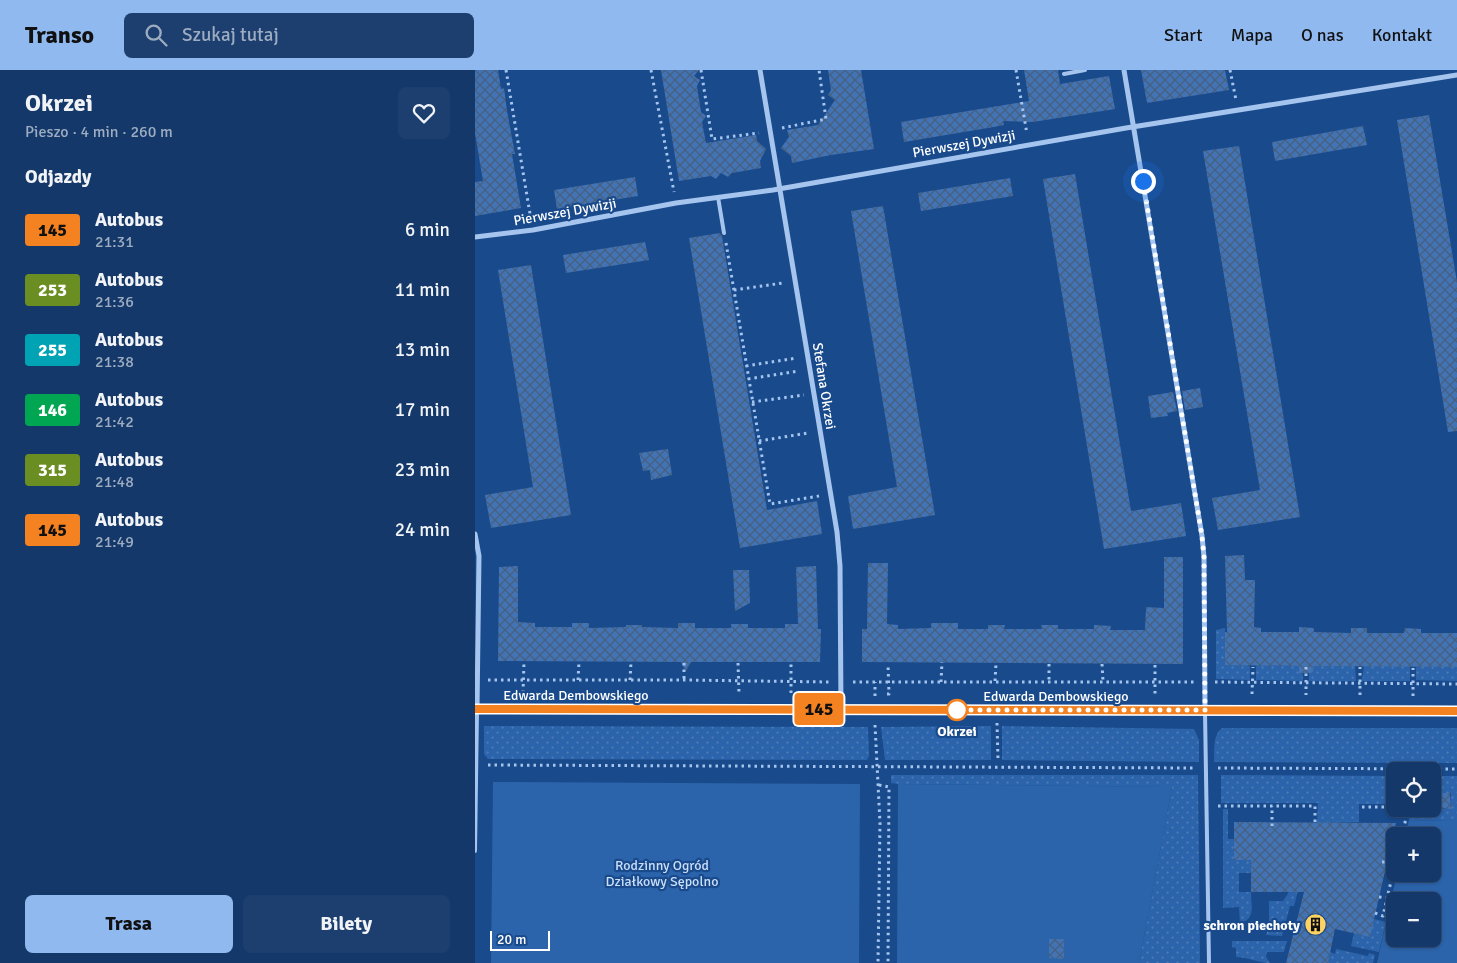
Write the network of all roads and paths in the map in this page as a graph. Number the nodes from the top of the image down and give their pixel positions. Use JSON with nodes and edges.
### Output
{"nodes":[{"id":1,"x":506,"y":70,"type":"edge"},
{"id":2,"x":651,"y":70,"type":"edge"},
{"id":3,"x":701,"y":70,"type":"edge"},
{"id":4,"x":760,"y":70,"type":"edge"},
{"id":5,"x":819,"y":70,"type":"edge"},
{"id":6,"x":1016,"y":70,"type":"edge"},
{"id":7,"x":1085,"y":70,"type":"edge"},
{"id":8,"x":1124,"y":70,"type":"edge"},
{"id":9,"x":1230,"y":70,"type":"edge"},
{"id":10,"x":1064,"y":74,"type":"dead end"},
{"id":11,"x":1457,"y":76,"type":"edge"},
{"id":12,"x":1238,"y":110,"type":"junction"},
{"id":13,"x":1133,"y":127,"type":"junction"},
{"id":14,"x":779,"y":128,"type":"dead end"},
{"id":15,"x":760,"y":132,"type":"dead end"},
{"id":16,"x":1029,"y":144,"type":"junction"},
{"id":17,"x":780,"y":189,"type":"junction"},
{"id":18,"x":718,"y":197,"type":"junction"},
{"id":19,"x":676,"y":203,"type":"junction"},
{"id":20,"x":533,"y":230,"type":"junction"},
{"id":21,"x":724,"y":233,"type":"joint"},
{"id":22,"x":475,"y":237,"type":"edge"},
{"id":23,"x":785,"y":282,"type":"dead end"},
{"id":24,"x":734,"y":290,"type":"junction"},
{"id":25,"x":798,"y":358,"type":"dead end"},
{"id":26,"x":746,"y":366,"type":"junction"},
{"id":27,"x":800,"y":370,"type":"dead end"},
{"id":28,"x":748,"y":379,"type":"junction"},
{"id":29,"x":804,"y":395,"type":"dead end"},
{"id":30,"x":752,"y":402,"type":"junction"},
{"id":31,"x":811,"y":433,"type":"dead end"},
{"id":32,"x":759,"y":442,"type":"junction"},
{"id":33,"x":820,"y":496,"type":"dead end"},
{"id":34,"x":475,"y":534,"type":"edge"},
{"id":35,"x":524,"y":662,"type":"dead end"},
{"id":36,"x":579,"y":662,"type":"dead end"},
{"id":37,"x":631,"y":662,"type":"dead end"},
{"id":38,"x":942,"y":662,"type":"dead end"},
{"id":39,"x":684,"y":663,"type":"dead end"},
{"id":40,"x":738,"y":663,"type":"dead end"},
{"id":41,"x":791,"y":663,"type":"dead end"},
{"id":42,"x":888,"y":664,"type":"dead end"},
{"id":43,"x":996,"y":664,"type":"dead end"},
{"id":44,"x":1049,"y":664,"type":"dead end"},
{"id":45,"x":1102,"y":664,"type":"dead end"},
{"id":46,"x":1155,"y":665,"type":"dead end"},
{"id":47,"x":1253,"y":667,"type":"dead end"},
{"id":48,"x":1306,"y":667,"type":"dead end"},
{"id":49,"x":1360,"y":667,"type":"dead end"},
{"id":50,"x":1413,"y":668,"type":"dead end"},
{"id":51,"x":579,"y":680,"type":"dead end"},
{"id":52,"x":630,"y":680,"type":"dead end"},
{"id":53,"x":684,"y":680,"type":"dead end"},
{"id":54,"x":995,"y":681,"type":"dead end"},
{"id":55,"x":1049,"y":681,"type":"dead end"},
{"id":56,"x":1103,"y":681,"type":"dead end"},
{"id":57,"x":875,"y":682,"type":"dead end"},
{"id":58,"x":941,"y":682,"type":"dead end"},
{"id":59,"x":1211,"y":682,"type":"dead end"},
{"id":60,"x":1253,"y":682,"type":"junction"},
{"id":61,"x":1306,"y":683,"type":"junction"},
{"id":62,"x":1359,"y":683,"type":"junction"},
{"id":63,"x":1413,"y":683,"type":"junction"},
{"id":64,"x":1457,"y":684,"type":"edge"},
{"id":65,"x":524,"y":693,"type":"dead end"},
{"id":66,"x":791,"y":693,"type":"dead end"},
{"id":67,"x":868,"y":693,"type":"dead end"},
{"id":68,"x":739,"y":694,"type":"dead end"},
{"id":69,"x":889,"y":694,"type":"dead end"},
{"id":70,"x":1253,"y":694,"type":"dead end"},
{"id":71,"x":1155,"y":695,"type":"dead end"},
{"id":72,"x":1306,"y":695,"type":"dead end"},
{"id":73,"x":1360,"y":695,"type":"dead end"},
{"id":74,"x":1413,"y":696,"type":"dead end"},
{"id":75,"x":476,"y":709,"type":"edge"},
{"id":76,"x":841,"y":709,"type":"junction"},
{"id":77,"x":997,"y":710,"type":"junction"},
{"id":78,"x":1205,"y":710,"type":"junction"},
{"id":79,"x":1457,"y":711,"type":"edge"},
{"id":80,"x":875,"y":722,"type":"dead end"},
{"id":81,"x":998,"y":760,"type":"dead end"},
{"id":82,"x":477,"y":765,"type":"junction"},
{"id":83,"x":878,"y":766,"type":"junction"},
{"id":84,"x":1199,"y":768,"type":"dead end"},
{"id":85,"x":1215,"y":768,"type":"dead end"},
{"id":86,"x":1457,"y":768,"type":"edge"},
{"id":87,"x":1441,"y":769,"type":"edge"},
{"id":88,"x":1386,"y":770,"type":"edge"},
{"id":89,"x":879,"y":785,"type":"junction"},
{"id":90,"x":1218,"y":806,"type":"dead end"},
{"id":91,"x":1272,"y":806,"type":"junction"},
{"id":92,"x":1362,"y":807,"type":"dead end"},
{"id":93,"x":1386,"y":807,"type":"edge"},
{"id":94,"x":1272,"y":826,"type":"dead end"},
{"id":95,"x":1315,"y":826,"type":"dead end"},
{"id":96,"x":475,"y":851,"type":"edge"},
{"id":97,"x":1382,"y":862,"type":"dead end"},
{"id":98,"x":1386,"y":863,"type":"edge"},
{"id":99,"x":1379,"y":896,"type":"dead end"},
{"id":100,"x":1386,"y":898,"type":"edge"},
{"id":101,"x":1386,"y":902,"type":"edge"},
{"id":102,"x":1375,"y":913,"type":"dead end"},
{"id":103,"x":878,"y":963,"type":"edge"},
{"id":104,"x":888,"y":963,"type":"edge"},
{"id":105,"x":1209,"y":963,"type":"edge"}],
"edges":[{"from":1,"to":20,"type":"path"},
{"from":2,"to":19,"type":"path"},
{"from":3,"to":15,"type":"path"},
{"from":4,"to":17,"type":"street","name":"Stefana Okrzei"},
{"from":5,"to":14,"type":"path"},
{"from":6,"to":16,"type":"path"},
{"from":7,"to":10,"type":"lane"},
{"from":8,"to":13,"type":"street"},
{"from":9,"to":12,"type":"path"},
{"from":11,"to":12,"type":"street","name":"Pierwszej Dywizji"},
{"from":12,"to":13,"type":"street","name":"Pierwszej Dywizji"},
{"from":13,"to":16,"type":"street","name":"Pierwszej Dywizji"},
{"from":13,"to":78,"type":"street"},
{"from":16,"to":17,"type":"street","name":"Pierwszej Dywizji"},
{"from":17,"to":18,"type":"street","name":"Pierwszej Dywizji"},
{"from":17,"to":76,"type":"street","name":"Stefana Okrzei"},
{"from":18,"to":19,"type":"street","name":"Pierwszej Dywizji"},
{"from":18,"to":21,"type":"lane"},
{"from":19,"to":20,"type":"street","name":"Pierwszej Dywizji"},
{"from":20,"to":22,"type":"street","name":"Pierwszej Dywizji"},
{"from":21,"to":24,"type":"path"},
{"from":23,"to":24,"type":"path"},
{"from":24,"to":26,"type":"path"},
{"from":25,"to":26,"type":"path"},
{"from":26,"to":28,"type":"path"},
{"from":27,"to":28,"type":"path"},
{"from":28,"to":30,"type":"path"},
{"from":29,"to":30,"type":"path"},
{"from":30,"to":32,"type":"path"},
{"from":31,"to":32,"type":"path"},
{"from":32,"to":33,"type":"path"},
{"from":34,"to":75,"type":"street"},
{"from":35,"to":65,"type":"path"},
{"from":36,"to":51,"type":"path"},
{"from":37,"to":52,"type":"path"},
{"from":38,"to":58,"type":"path"},
{"from":39,"to":53,"type":"path"},
{"from":40,"to":68,"type":"path"},
{"from":41,"to":66,"type":"path"},
{"from":42,"to":69,"type":"path"},
{"from":43,"to":54,"type":"path"},
{"from":44,"to":55,"type":"path"},
{"from":45,"to":56,"type":"path"},
{"from":46,"to":71,"type":"path"},
{"from":47,"to":60,"type":"path"},
{"from":48,"to":61,"type":"path"},
{"from":49,"to":62,"type":"path"},
{"from":50,"to":63,"type":"path"},
{"from":57,"to":67,"type":"path"},
{"from":59,"to":60,"type":"path"},
{"from":60,"to":61,"type":"path"},
{"from":60,"to":70,"type":"path"},
{"from":61,"to":62,"type":"path"},
{"from":61,"to":72,"type":"path"},
{"from":62,"to":63,"type":"path"},
{"from":62,"to":73,"type":"path"},
{"from":63,"to":64,"type":"path"},
{"from":63,"to":74,"type":"path"},
{"from":75,"to":76,"type":"street","name":"Edwarda Dembowskiego"},
{"from":75,"to":82,"type":"lane"},
{"from":76,"to":77,"type":"street","name":"Edwarda Dembowskiego"},
{"from":77,"to":78,"type":"street","name":"Edwarda Dembowskiego"},
{"from":77,"to":81,"type":"path"},
{"from":78,"to":79,"type":"street","name":"Edwarda Dembowskiego"},
{"from":78,"to":105,"type":"lane"},
{"from":80,"to":83,"type":"path"},
{"from":82,"to":83,"type":"path"},
{"from":82,"to":96,"type":"lane"},
{"from":83,"to":84,"type":"path"},
{"from":83,"to":89,"type":"path"},
{"from":85,"to":88,"type":"path"},
{"from":86,"to":87,"type":"path"},
{"from":89,"to":103,"type":"path"},
{"from":89,"to":104,"type":"path"},
{"from":90,"to":91,"type":"path"},
{"from":91,"to":94,"type":"path"},
{"from":91,"to":95,"type":"path"},
{"from":92,"to":93,"type":"path"},
{"from":97,"to":98,"type":"path"},
{"from":99,"to":100,"type":"path"},
{"from":101,"to":102,"type":"path"}]}
